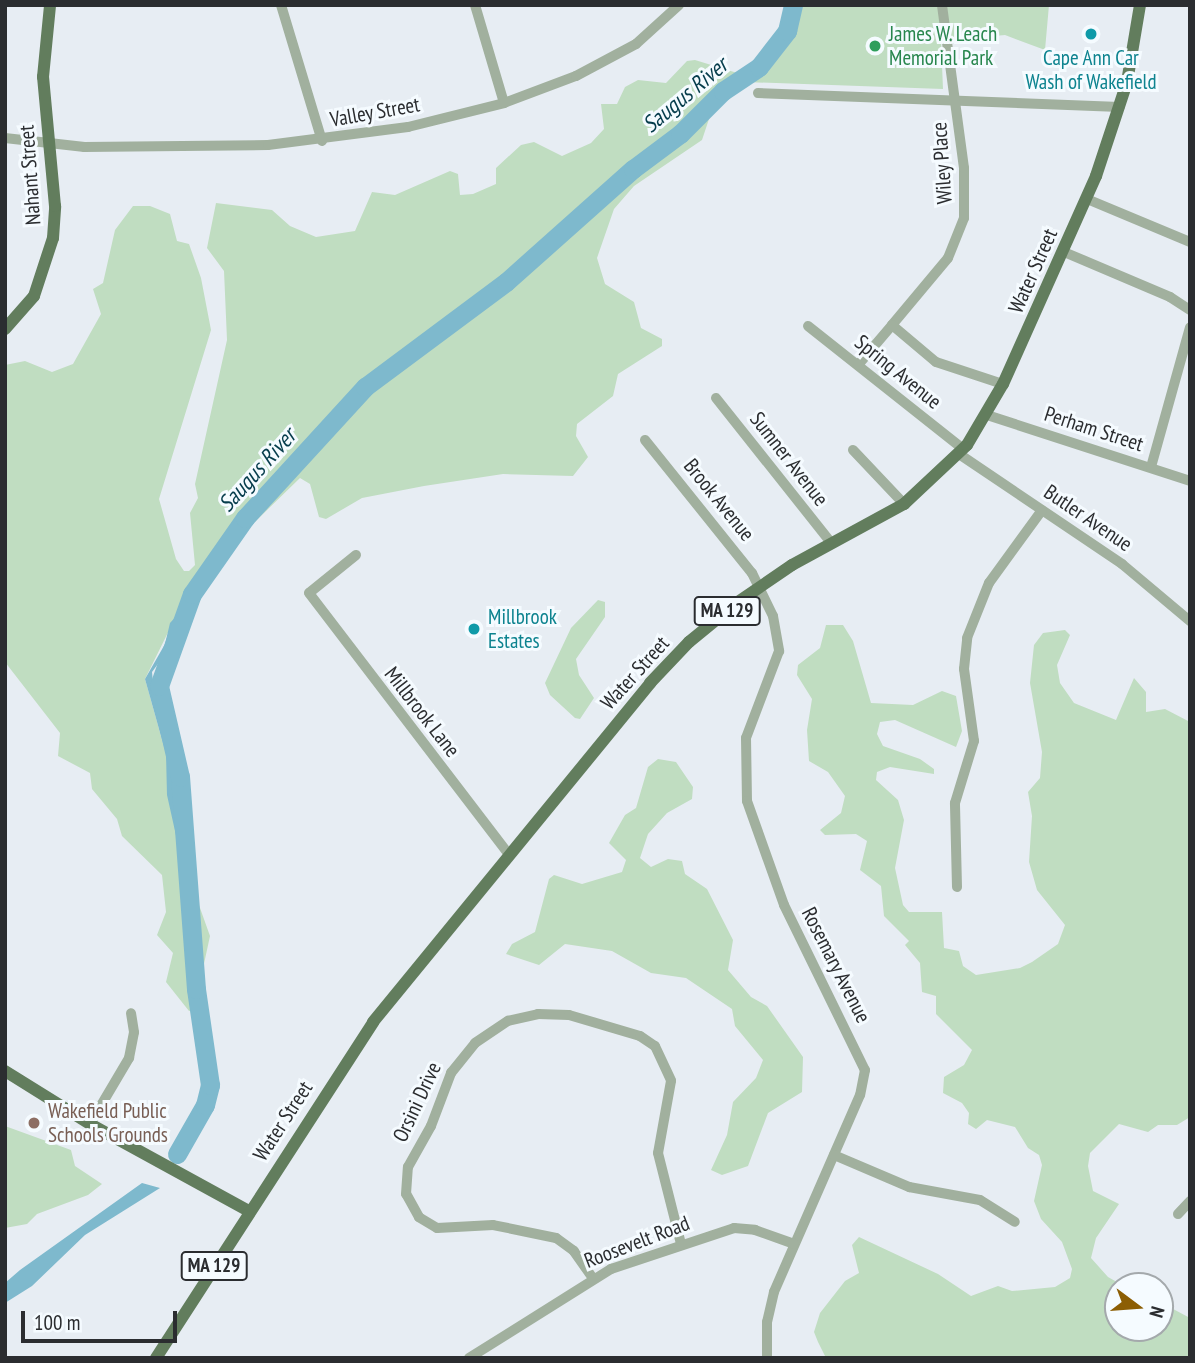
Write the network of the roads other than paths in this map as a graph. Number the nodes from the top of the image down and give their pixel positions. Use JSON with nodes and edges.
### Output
{"nodes":[{"id":1,"x":50,"y":5,"type":"edge"},
{"id":2,"x":281,"y":5,"type":"edge"},
{"id":3,"x":475,"y":5,"type":"edge"},
{"id":4,"x":679,"y":5,"type":"edge"},
{"id":5,"x":942,"y":5,"type":"edge"},
{"id":6,"x":1140,"y":5,"type":"edge"},
{"id":7,"x":758,"y":93,"type":"dead end"},
{"id":8,"x":956,"y":101,"type":"junction"},
{"id":9,"x":504,"y":103,"type":"junction"},
{"id":10,"x":1119,"y":107,"type":"junction"},
{"id":11,"x":5,"y":138,"type":"edge"},
{"id":12,"x":322,"y":141,"type":"junction"},
{"id":13,"x":47,"y":144,"type":"junction"},
{"id":14,"x":1087,"y":199,"type":"junction"},
{"id":15,"x":1190,"y":242,"type":"edge"},
{"id":16,"x":1064,"y":252,"type":"junction"},
{"id":17,"x":1190,"y":310,"type":"edge"},
{"id":18,"x":891,"y":325,"type":"junction"},
{"id":19,"x":808,"y":326,"type":"dead end"},
{"id":20,"x":1190,"y":327,"type":"edge"},
{"id":21,"x":5,"y":330,"type":"edge"},
{"id":22,"x":858,"y":365,"type":"junction"},
{"id":23,"x":1003,"y":384,"type":"junction"},
{"id":24,"x":716,"y":398,"type":"dead end"},
{"id":25,"x":987,"y":415,"type":"junction"},
{"id":26,"x":645,"y":440,"type":"dead end"},
{"id":27,"x":853,"y":450,"type":"dead end"},
{"id":28,"x":961,"y":452,"type":"junction"},
{"id":29,"x":1151,"y":467,"type":"junction"},
{"id":30,"x":1190,"y":481,"type":"edge"},
{"id":31,"x":904,"y":505,"type":"junction"},
{"id":32,"x":1042,"y":510,"type":"junction"},
{"id":33,"x":832,"y":544,"type":"junction"},
{"id":34,"x":356,"y":555,"type":"dead end"},
{"id":35,"x":760,"y":586,"type":"junction"},
{"id":36,"x":1190,"y":621,"type":"edge"},
{"id":37,"x":508,"y":853,"type":"junction"},
{"id":38,"x":957,"y":887,"type":"dead end"},
{"id":39,"x":131,"y":1013,"type":"dead end"},
{"id":40,"x":5,"y":1071,"type":"edge"},
{"id":41,"x":90,"y":1124,"type":"junction"},
{"id":42,"x":834,"y":1155,"type":"junction"},
{"id":43,"x":1190,"y":1201,"type":"edge"},
{"id":44,"x":249,"y":1211,"type":"junction"},
{"id":45,"x":1178,"y":1214,"type":"dead end"},
{"id":46,"x":1015,"y":1222,"type":"dead end"},
{"id":47,"x":681,"y":1244,"type":"junction"},
{"id":48,"x":794,"y":1244,"type":"junction"},
{"id":49,"x":592,"y":1277,"type":"junction"},
{"id":50,"x":156,"y":1358,"type":"edge"},
{"id":51,"x":469,"y":1358,"type":"edge"},
{"id":52,"x":767,"y":1358,"type":"edge"}],
"edges":[{"from":1,"to":13,"type":"main road","name":"Nahant Street"},
{"from":2,"to":12,"type":"street"},
{"from":3,"to":9,"type":"street"},
{"from":4,"to":9,"type":"street","name":"Valley Street"},
{"from":5,"to":8,"type":"street","name":"Wiley Place"},
{"from":6,"to":10,"type":"main road","name":"Water Street","number":"MA 129"},
{"from":7,"to":8,"type":"street"},
{"from":8,"to":10,"type":"street"},
{"from":8,"to":18,"type":"street","name":"Wiley Place"},
{"from":9,"to":12,"type":"street","name":"Valley Street"},
{"from":10,"to":14,"type":"main road","name":"Water Street","number":"MA 129"},
{"from":11,"to":13,"type":"street","name":"Valley Street"},
{"from":12,"to":13,"type":"street","name":"Valley Street"},
{"from":13,"to":21,"type":"main road","name":"Nahant Street"},
{"from":14,"to":15,"type":"street"},
{"from":14,"to":16,"type":"main road","name":"Water Street","number":"MA 129"},
{"from":16,"to":17,"type":"street"},
{"from":16,"to":23,"type":"main road","name":"Water Street","number":"MA 129"},
{"from":18,"to":22,"type":"street","name":"Wiley Place"},
{"from":18,"to":23,"type":"street"},
{"from":19,"to":22,"type":"street","name":"Spring Avenue"},
{"from":20,"to":29,"type":"street"},
{"from":22,"to":28,"type":"street","name":"Spring Avenue"},
{"from":23,"to":25,"type":"main road","name":"Water Street","number":"MA 129"},
{"from":24,"to":33,"type":"street","name":"Sumner Avenue"},
{"from":25,"to":28,"type":"main road","name":"Water Street","number":"MA 129"},
{"from":25,"to":29,"type":"street","name":"Perham Street"},
{"from":26,"to":35,"type":"street","name":"Brook Avenue"},
{"from":27,"to":31,"type":"street"},
{"from":28,"to":31,"type":"main road","name":"Water Street","number":"MA 129"},
{"from":28,"to":32,"type":"street","name":"Butler Avenue"},
{"from":29,"to":30,"type":"street","name":"Perham Street"},
{"from":31,"to":33,"type":"main road","name":"Water Street","number":"MA 129"},
{"from":32,"to":36,"type":"street","name":"Butler Avenue"},
{"from":32,"to":38,"type":"street"},
{"from":33,"to":35,"type":"main road","name":"Water Street","number":"MA 129"},
{"from":34,"to":37,"type":"street","name":"Millbrook Lane"},
{"from":35,"to":37,"type":"main road","name":"Water Street","number":"MA 129"},
{"from":35,"to":42,"type":"street","name":"Rosemary Avenue"},
{"from":37,"to":44,"type":"main road","name":"Water Street","number":"MA 129"},
{"from":39,"to":41,"type":"street"},
{"from":40,"to":41,"type":"main road"},
{"from":41,"to":44,"type":"main road"},
{"from":42,"to":46,"type":"street"},
{"from":42,"to":48,"type":"street","name":"Rosemary Avenue"},
{"from":43,"to":45,"type":"street"},
{"from":44,"to":50,"type":"main road","name":"Water Street","number":"MA 129"},
{"from":47,"to":48,"type":"street","name":"Roosevelt Road"},
{"from":47,"to":49,"type":"street","name":"Roosevelt Road"},
{"from":47,"to":49,"type":"street","name":"Orsini Drive"},
{"from":48,"to":52,"type":"street","name":"Rosemary Avenue"},
{"from":49,"to":51,"type":"street","name":"Roosevelt Road"}]}
